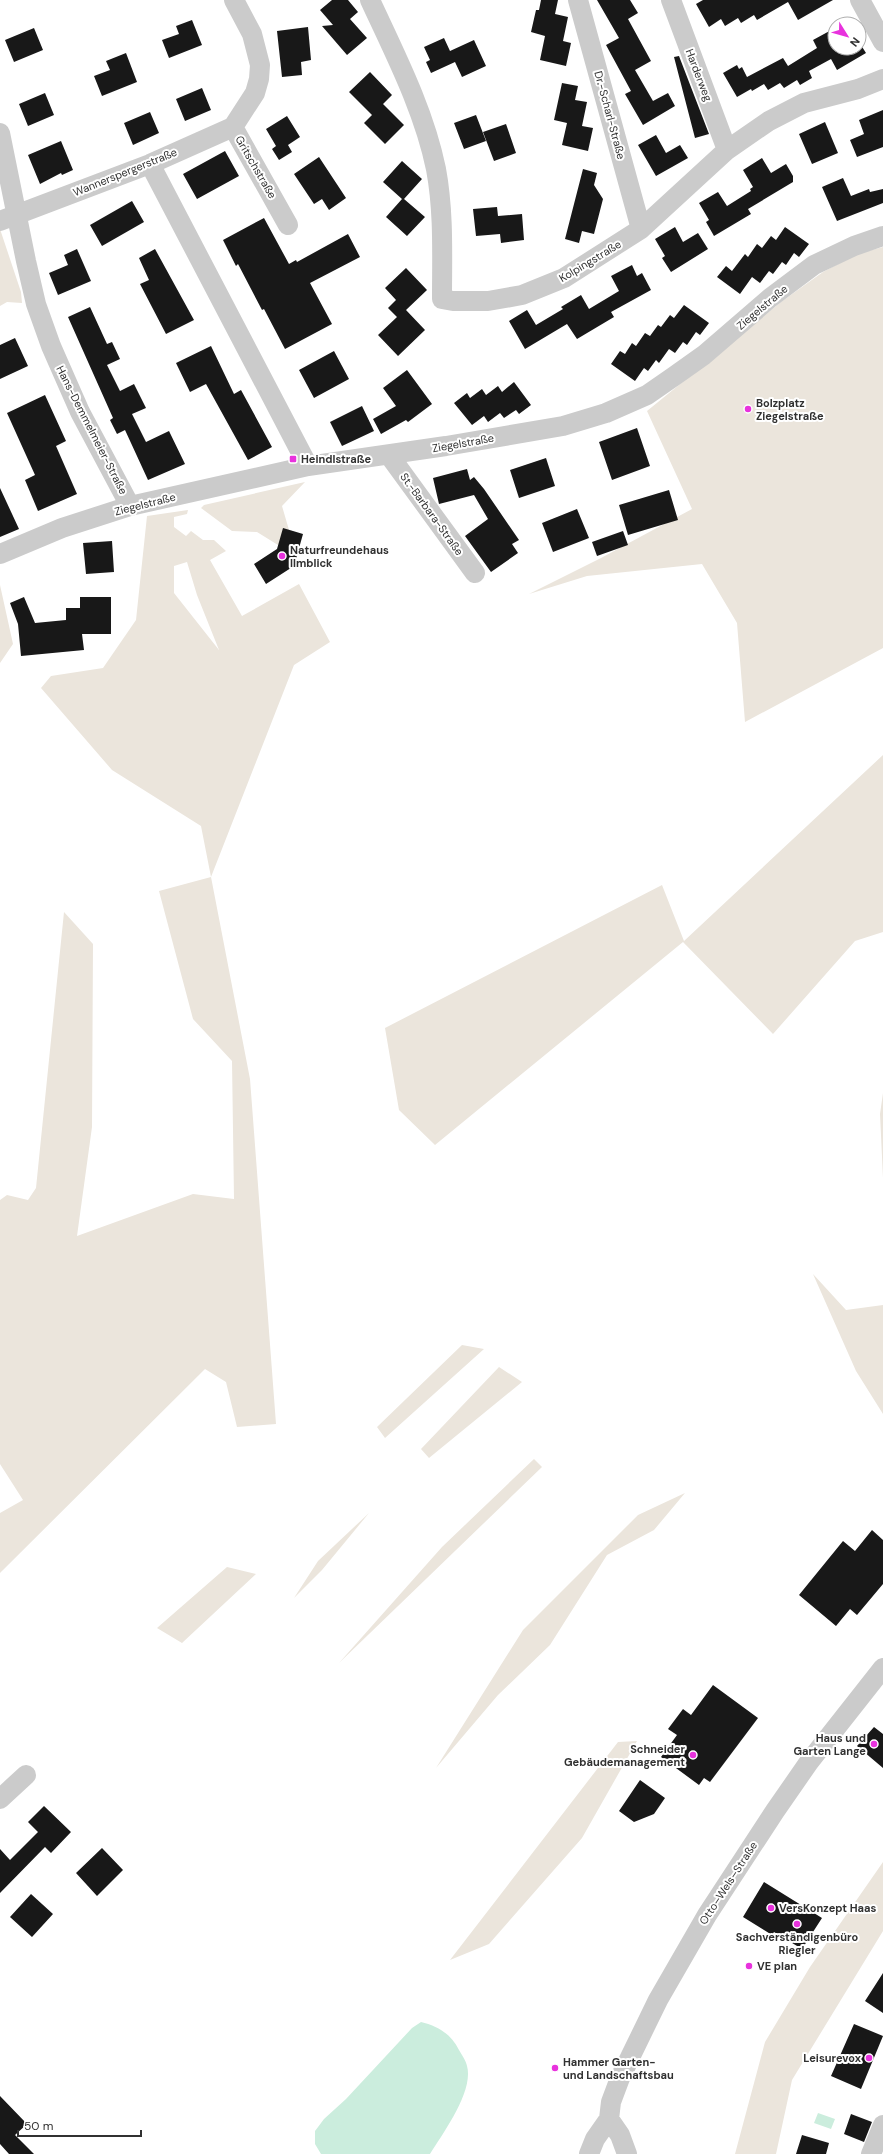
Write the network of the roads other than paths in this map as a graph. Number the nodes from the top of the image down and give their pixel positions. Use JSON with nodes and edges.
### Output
{"nodes":[{"id":1,"x":234,"y":0,"type":"edge"},
{"id":2,"x":370,"y":0,"type":"edge"},
{"id":3,"x":578,"y":0,"type":"edge"},
{"id":4,"x":671,"y":0,"type":"edge"},
{"id":5,"x":860,"y":0,"type":"edge"},
{"id":6,"x":883,"y":42,"type":"edge"},
{"id":7,"x":883,"y":79,"type":"edge"},
{"id":8,"x":232,"y":127,"type":"junction"},
{"id":9,"x":0,"y":133,"type":"edge"},
{"id":10,"x":727,"y":150,"type":"junction"},
{"id":11,"x":150,"y":164,"type":"junction"},
{"id":12,"x":8,"y":218,"type":"edge"},
{"id":13,"x":288,"y":225,"type":"dead end"},
{"id":14,"x":641,"y":229,"type":"junction"},
{"id":15,"x":883,"y":236,"type":"edge"},
{"id":16,"x":389,"y":455,"type":"junction"},
{"id":17,"x":308,"y":466,"type":"junction"},
{"id":18,"x":130,"y":506,"type":"junction"},
{"id":19,"x":0,"y":554,"type":"edge"},
{"id":20,"x":475,"y":573,"type":"dead end"},
{"id":21,"x":883,"y":1668,"type":"edge"},
{"id":22,"x":26,"y":1775,"type":"dead end"},
{"id":23,"x":0,"y":1799,"type":"edge"},
{"id":24,"x":609,"y":2119,"type":"junction"},
{"id":25,"x":883,"y":2125,"type":"edge"},
{"id":26,"x":589,"y":2154,"type":"edge"},
{"id":27,"x":627,"y":2154,"type":"edge"},
{"id":28,"x":871,"y":2154,"type":"edge"}],
"edges":[{"from":1,"to":8,"type":"street","name":"Gritschstraße"},
{"from":2,"to":14,"type":"street","name":"Kolpingstraße"},
{"from":3,"to":14,"type":"street","name":"Dr.-Scharl-Straße"},
{"from":4,"to":10,"type":"street","name":"Harderweg"},
{"from":5,"to":6,"type":"street"},
{"from":7,"to":10,"type":"street","name":"Kolpingstraße"},
{"from":8,"to":11,"type":"street","name":"Wannerspergerstraße"},
{"from":8,"to":13,"type":"street","name":"Gritschstraße"},
{"from":9,"to":12,"type":"street"},
{"from":10,"to":14,"type":"street","name":"Kolpingstraße"},
{"from":11,"to":12,"type":"street","name":"Wannerspergerstraße"},
{"from":11,"to":17,"type":"street"},
{"from":12,"to":18,"type":"street","name":"Hans-Demmelmeier-Straße"},
{"from":15,"to":16,"type":"street","name":"Ziegelstraße"},
{"from":16,"to":17,"type":"street","name":"Ziegelstraße"},
{"from":16,"to":20,"type":"street","name":"St.-Barbara-Straße"},
{"from":17,"to":18,"type":"street","name":"Ziegelstraße"},
{"from":18,"to":19,"type":"street","name":"Ziegelstraße"},
{"from":21,"to":24,"type":"street","name":"Otto–Wels–Straße"},
{"from":22,"to":23,"type":"street"},
{"from":24,"to":26,"type":"street"},
{"from":24,"to":27,"type":"street"},
{"from":25,"to":28,"type":"street"}]}
